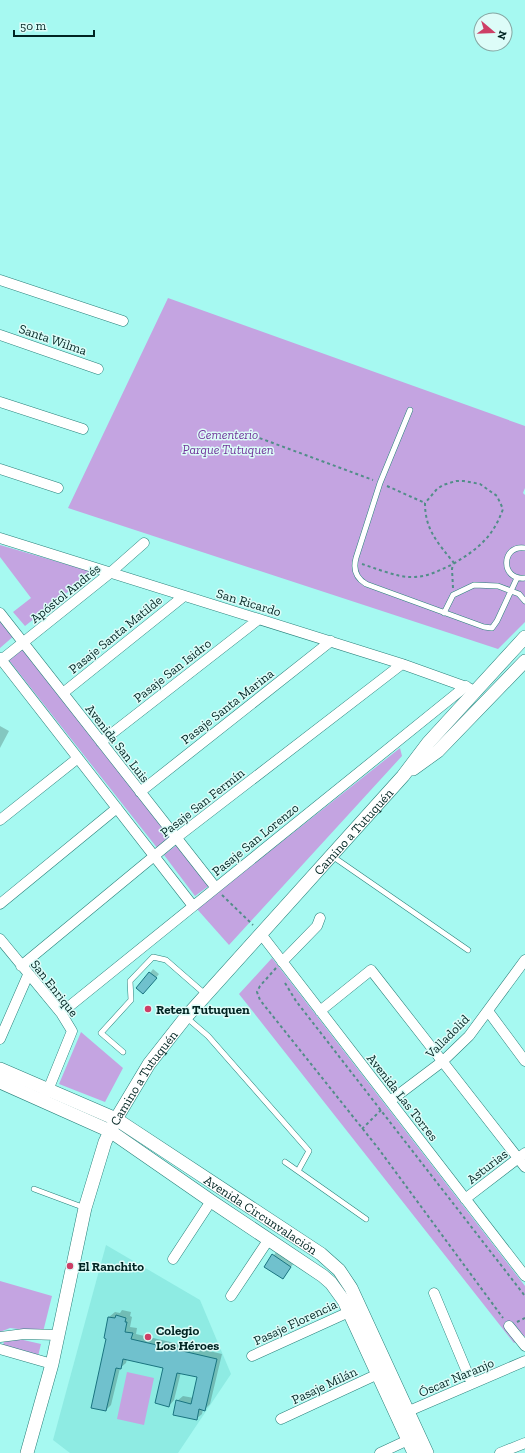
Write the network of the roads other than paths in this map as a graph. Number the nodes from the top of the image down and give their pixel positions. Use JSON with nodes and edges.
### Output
{"nodes":[{"id":1,"x":0,"y":280,"type":"edge"},
{"id":2,"x":123,"y":321,"type":"dead end"},
{"id":3,"x":0,"y":335,"type":"edge"},
{"id":4,"x":98,"y":369,"type":"dead end"},
{"id":5,"x":0,"y":402,"type":"edge"},
{"id":6,"x":410,"y":410,"type":"dead end"},
{"id":7,"x":84,"y":429,"type":"dead end"},
{"id":8,"x":0,"y":469,"type":"edge"},
{"id":9,"x":58,"y":488,"type":"dead end"},
{"id":10,"x":0,"y":538,"type":"edge"},
{"id":11,"x":144,"y":543,"type":"dead end"},
{"id":12,"x":525,"y":548,"type":"edge"},
{"id":13,"x":110,"y":573,"type":"junction"},
{"id":14,"x":517,"y":578,"type":"junction"},
{"id":15,"x":525,"y":578,"type":"edge"},
{"id":16,"x":512,"y":590,"type":"junction"},
{"id":17,"x":184,"y":596,"type":"junction"},
{"id":18,"x":525,"y":601,"type":"edge"},
{"id":19,"x":0,"y":613,"type":"edge"},
{"id":20,"x":444,"y":613,"type":"junction"},
{"id":21,"x":259,"y":619,"type":"junction"},
{"id":22,"x":525,"y":637,"type":"edge"},
{"id":23,"x":331,"y":641,"type":"junction"},
{"id":24,"x":23,"y":642,"type":"junction"},
{"id":25,"x":0,"y":659,"type":"edge"},
{"id":26,"x":525,"y":661,"type":"edge"},
{"id":27,"x":402,"y":664,"type":"junction"},
{"id":28,"x":471,"y":688,"type":"junction"},
{"id":29,"x":63,"y":693,"type":"junction"},
{"id":30,"x":489,"y":697,"type":"junction"},
{"id":31,"x":101,"y":742,"type":"junction"},
{"id":32,"x":78,"y":758,"type":"junction"},
{"id":33,"x":403,"y":776,"type":"junction"},
{"id":34,"x":140,"y":792,"type":"junction"},
{"id":35,"x":117,"y":808,"type":"junction"},
{"id":36,"x":0,"y":820,"type":"edge"},
{"id":37,"x":176,"y":838,"type":"junction"},
{"id":38,"x":332,"y":855,"type":"junction"},
{"id":39,"x":155,"y":856,"type":"junction"},
{"id":40,"x":216,"y":888,"type":"junction"},
{"id":41,"x":0,"y":904,"type":"edge"},
{"id":42,"x":193,"y":906,"type":"junction"},
{"id":43,"x":320,"y":918,"type":"dead end"},
{"id":44,"x":261,"y":934,"type":"junction"},
{"id":45,"x":0,"y":940,"type":"edge"},
{"id":46,"x":468,"y":950,"type":"dead end"},
{"id":47,"x":525,"y":960,"type":"edge"},
{"id":48,"x":282,"y":962,"type":"junction"},
{"id":49,"x":21,"y":966,"type":"junction"},
{"id":50,"x":28,"y":975,"type":"junction"},
{"id":51,"x":206,"y":995,"type":"junction"},
{"id":52,"x":320,"y":1010,"type":"junction"},
{"id":53,"x":488,"y":1011,"type":"junction"},
{"id":54,"x":61,"y":1012,"type":"junction"},
{"id":55,"x":186,"y":1016,"type":"junction"},
{"id":56,"x":0,"y":1039,"type":"edge"},
{"id":57,"x":123,"y":1052,"type":"dead end"},
{"id":58,"x":443,"y":1061,"type":"junction"},
{"id":59,"x":525,"y":1061,"type":"edge"},
{"id":60,"x":0,"y":1069,"type":"edge"},
{"id":61,"x":0,"y":1082,"type":"edge"},
{"id":62,"x":46,"y":1095,"type":"junction"},
{"id":63,"x":390,"y":1101,"type":"junction"},
{"id":64,"x":113,"y":1125,"type":"junction"},
{"id":65,"x":522,"y":1156,"type":"edge"},
{"id":66,"x":285,"y":1162,"type":"dead end"},
{"id":67,"x":525,"y":1167,"type":"edge"},
{"id":68,"x":298,"y":1171,"type":"junction"},
{"id":69,"x":34,"y":1189,"type":"dead end"},
{"id":70,"x":465,"y":1199,"type":"junction"},
{"id":71,"x":211,"y":1201,"type":"junction"},
{"id":72,"x":86,"y":1208,"type":"junction"},
{"id":73,"x":366,"y":1219,"type":"dead end"},
{"id":74,"x":280,"y":1226,"type":"junction"},
{"id":75,"x":269,"y":1239,"type":"junction"},
{"id":76,"x":173,"y":1259,"type":"dead end"},
{"id":77,"x":525,"y":1276,"type":"edge"},
{"id":78,"x":434,"y":1293,"type":"dead end"},
{"id":79,"x":231,"y":1296,"type":"dead end"},
{"id":80,"x":349,"y":1312,"type":"junction"},
{"id":81,"x":509,"y":1326,"type":"road end"},
{"id":82,"x":58,"y":1335,"type":"junction"},
{"id":83,"x":0,"y":1337,"type":"edge"},
{"id":84,"x":525,"y":1346,"type":"edge"},
{"id":85,"x":0,"y":1349,"type":"edge"},
{"id":86,"x":252,"y":1356,"type":"dead end"},
{"id":87,"x":525,"y":1361,"type":"edge"},
{"id":88,"x":52,"y":1364,"type":"junction"},
{"id":89,"x":378,"y":1374,"type":"junction"},
{"id":90,"x":472,"y":1384,"type":"junction"},
{"id":91,"x":402,"y":1414,"type":"junction"},
{"id":92,"x":281,"y":1418,"type":"dead end"},
{"id":93,"x":408,"y":1440,"type":"junction"},
{"id":94,"x":525,"y":1443,"type":"edge"},
{"id":95,"x":26,"y":1453,"type":"edge"},
{"id":96,"x":380,"y":1453,"type":"edge"},
{"id":97,"x":414,"y":1453,"type":"edge"},
{"id":98,"x":427,"y":1453,"type":"edge"},
{"id":99,"x":500,"y":1453,"type":"edge"}],
"edges":[{"from":1,"to":2,"type":"street"},
{"from":3,"to":4,"type":"street","name":"Santa Wilma"},
{"from":5,"to":7,"type":"street"},
{"from":6,"to":20,"type":"lane"},
{"from":8,"to":9,"type":"street"},
{"from":10,"to":13,"type":"street","name":"San Ricardo"},
{"from":11,"to":13,"type":"street","name":"Apóstol Andrés"},
{"from":12,"to":14,"type":"lane"},
{"from":13,"to":17,"type":"street","name":"San Ricardo"},
{"from":13,"to":24,"type":"street","name":"Apóstol Andrés"},
{"from":14,"to":15,"type":"lane"},
{"from":14,"to":16,"type":"lane"},
{"from":16,"to":18,"type":"lane"},
{"from":16,"to":20,"type":"lane"},
{"from":16,"to":20,"type":"lane"},
{"from":17,"to":21,"type":"street","name":"San Ricardo"},
{"from":17,"to":29,"type":"street","name":"Pasaje Santa Matilde"},
{"from":19,"to":24,"type":"street","name":"Avenida San Luis"},
{"from":21,"to":23,"type":"street","name":"San Ricardo"},
{"from":21,"to":31,"type":"street","name":"Pasaje San Isidro"},
{"from":22,"to":28,"type":"street","name":"Camino a Tutuquén"},
{"from":23,"to":27,"type":"street","name":"San Ricardo"},
{"from":23,"to":34,"type":"street","name":"Pasaje Santa Marina"},
{"from":24,"to":25,"type":"street","name":"Apóstol Andrés"},
{"from":24,"to":29,"type":"street","name":"Avenida San Luis"},
{"from":25,"to":32,"type":"street"},
{"from":26,"to":30,"type":"street","name":"Camino a Tutuquén"},
{"from":27,"to":28,"type":"street","name":"San Ricardo"},
{"from":27,"to":37,"type":"street","name":"Pasaje San Fermín"},
{"from":28,"to":30,"type":"street","name":"San Ricardo"},
{"from":28,"to":33,"type":"street","name":"Camino a Tutuquén"},
{"from":28,"to":40,"type":"street","name":"Pasaje San Lorenzo"},
{"from":29,"to":31,"type":"street","name":"Avenida San Luis"},
{"from":30,"to":33,"type":"street","name":"Camino a Tutuquén"},
{"from":31,"to":34,"type":"street","name":"Avenida San Luis"},
{"from":32,"to":35,"type":"street"},
{"from":32,"to":36,"type":"street"},
{"from":33,"to":38,"type":"street","name":"Camino a Tutuquén"},
{"from":34,"to":37,"type":"street","name":"Avenida San Luis"},
{"from":35,"to":39,"type":"street"},
{"from":35,"to":41,"type":"street"},
{"from":37,"to":39,"type":"street","name":"Pasaje San Fermín"},
{"from":37,"to":40,"type":"street","name":"Avenida San Luis"},
{"from":38,"to":44,"type":"street","name":"Camino a Tutuquén"},
{"from":38,"to":46,"type":"lane"},
{"from":39,"to":42,"type":"street"},
{"from":39,"to":49,"type":"street","name":"Pasaje San Fermín"},
{"from":40,"to":42,"type":"street","name":"Pasaje San Lorenzo"},
{"from":42,"to":54,"type":"street","name":"Pasaje San Lorenzo"},
{"from":43,"to":48,"type":"street"},
{"from":44,"to":48,"type":"street","name":"Avenida Las Torres"},
{"from":44,"to":51,"type":"street","name":"Camino a Tutuquén"},
{"from":45,"to":49,"type":"street","name":"San Enrique"},
{"from":47,"to":53,"type":"street","name":"Valladolid"},
{"from":48,"to":52,"type":"street","name":"Avenida Las Torres"},
{"from":49,"to":50,"type":"street","name":"San Enrique"},
{"from":50,"to":54,"type":"street","name":"San Enrique"},
{"from":50,"to":56,"type":"street"},
{"from":51,"to":55,"type":"street","name":"Camino a Tutuquén"},
{"from":51,"to":57,"type":"lane"},
{"from":52,"to":58,"type":"street"},
{"from":52,"to":63,"type":"street","name":"Avenida Las Torres"},
{"from":53,"to":58,"type":"street","name":"Valladolid"},
{"from":53,"to":59,"type":"street"},
{"from":54,"to":62,"type":"street","name":"San Enrique"},
{"from":55,"to":64,"type":"street","name":"Camino a Tutuquén"},
{"from":55,"to":68,"type":"lane"},
{"from":58,"to":63,"type":"street","name":"Valladolid"},
{"from":58,"to":65,"type":"street"},
{"from":60,"to":62,"type":"street","name":"Avenida Circunvalación"},
{"from":61,"to":62,"type":"street","name":"Avenida Circunvalación"},
{"from":62,"to":64,"type":"street","name":"Avenida Circunvalación"},
{"from":63,"to":70,"type":"street","name":"Avenida Las Torres"},
{"from":64,"to":71,"type":"street","name":"Avenida Circunvalación"},
{"from":64,"to":72,"type":"street","name":"Camino a Tutuquén"},
{"from":64,"to":74,"type":"street","name":"Avenida Circunvalación"},
{"from":65,"to":67,"type":"street"},
{"from":65,"to":70,"type":"street","name":"Asturias"},
{"from":66,"to":68,"type":"lane"},
{"from":68,"to":73,"type":"lane"},
{"from":69,"to":72,"type":"lane"},
{"from":70,"to":77,"type":"street","name":"Avenida Las Torres"},
{"from":71,"to":75,"type":"street","name":"Avenida Circunvalación"},
{"from":71,"to":76,"type":"street"},
{"from":72,"to":82,"type":"street","name":"Camino a Tutuquén"},
{"from":74,"to":75,"type":"street"},
{"from":74,"to":91,"type":"street","name":"Avenida Circunvalación"},
{"from":75,"to":79,"type":"street"},
{"from":75,"to":80,"type":"street","name":"Avenida Circunvalación"},
{"from":78,"to":90,"type":"street"},
{"from":80,"to":86,"type":"street","name":"Pasaje Florencia"},
{"from":80,"to":89,"type":"street","name":"Avenida Circunvalación"},
{"from":81,"to":84,"type":"street"},
{"from":82,"to":83,"type":"street"},
{"from":82,"to":88,"type":"street","name":"Camino a Tutuquén"},
{"from":85,"to":88,"type":"street"},
{"from":87,"to":90,"type":"street","name":"Óscar Naranjo"},
{"from":88,"to":95,"type":"street","name":"Camino a Tutuquén"},
{"from":89,"to":91,"type":"street","name":"Avenida Circunvalación"},
{"from":89,"to":92,"type":"street","name":"Pasaje Milán"},
{"from":90,"to":91,"type":"street","name":"Óscar Naranjo"},
{"from":91,"to":93,"type":"street","name":"Avenida Circunvalación"},
{"from":91,"to":98,"type":"street","name":"Avenida Circunvalación"},
{"from":93,"to":96,"type":"street"},
{"from":93,"to":97,"type":"street","name":"Avenida Circunvalación"},
{"from":94,"to":99,"type":"street"}]}
